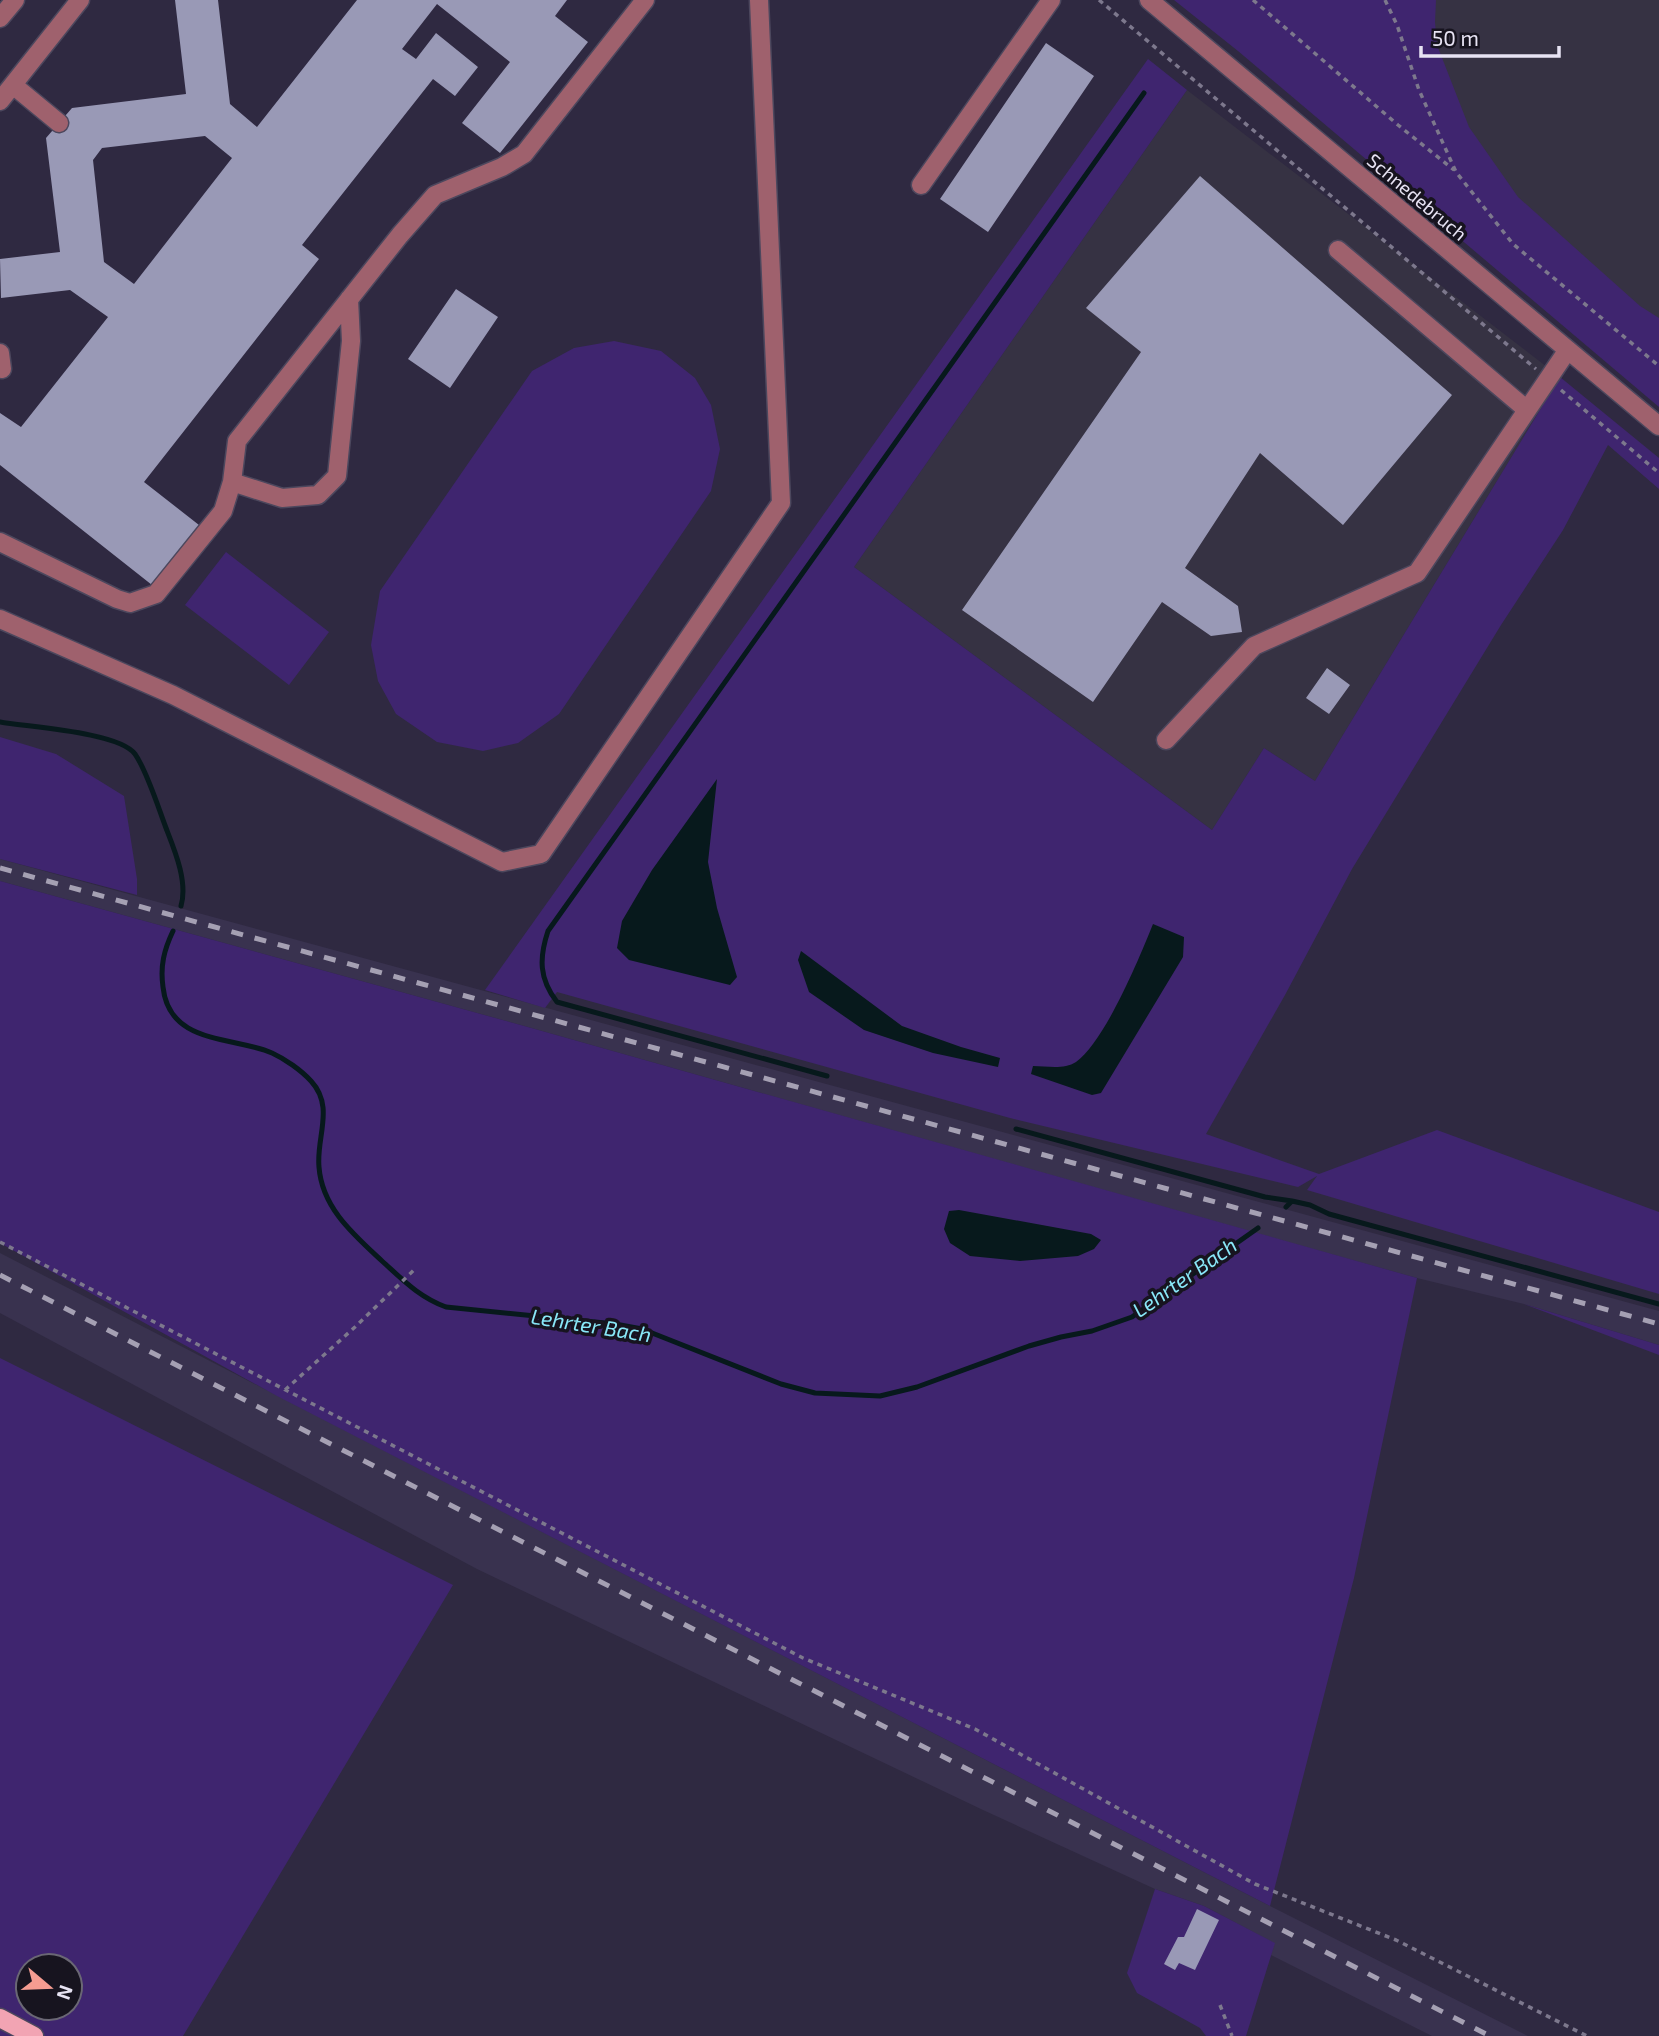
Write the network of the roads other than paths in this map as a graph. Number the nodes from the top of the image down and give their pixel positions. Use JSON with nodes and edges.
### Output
{"nodes":[{"id":1,"x":15,"y":0,"type":"edge"},
{"id":2,"x":80,"y":0,"type":"edge"},
{"id":3,"x":645,"y":0,"type":"edge"},
{"id":4,"x":759,"y":0,"type":"edge"},
{"id":5,"x":1051,"y":0,"type":"edge"},
{"id":6,"x":1149,"y":0,"type":"edge"},
{"id":7,"x":0,"y":18,"type":"edge"},
{"id":8,"x":13,"y":85,"type":"junction"},
{"id":9,"x":0,"y":101,"type":"edge"},
{"id":10,"x":59,"y":123,"type":"dead end"},
{"id":11,"x":920,"y":185,"type":"dead end"},
{"id":12,"x":1338,"y":250,"type":"dead end"},
{"id":13,"x":349,"y":299,"type":"junction"},
{"id":14,"x":1567,"y":351,"type":"junction"},
{"id":15,"x":1527,"y":410,"type":"junction"},
{"id":16,"x":1659,"y":426,"type":"edge"},
{"id":17,"x":232,"y":482,"type":"junction"},
{"id":18,"x":0,"y":542,"type":"edge"},
{"id":19,"x":0,"y":619,"type":"edge"},
{"id":20,"x":1166,"y":740,"type":"dead end"},
{"id":21,"x":0,"y":2018,"type":"edge"},
{"id":22,"x":34,"y":2036,"type":"edge"}],
"edges":[{"from":1,"to":7,"type":"street"},
{"from":2,"to":8,"type":"street"},
{"from":3,"to":13,"type":"street"},
{"from":4,"to":19,"type":"street"},
{"from":5,"to":11,"type":"street"},
{"from":6,"to":14,"type":"street","name":"Schnedebruch"},
{"from":8,"to":9,"type":"street"},
{"from":8,"to":10,"type":"street"},
{"from":12,"to":15,"type":"street"},
{"from":13,"to":17,"type":"street"},
{"from":13,"to":17,"type":"street"},
{"from":14,"to":15,"type":"street"},
{"from":14,"to":16,"type":"street","name":"Schnedebruch"},
{"from":15,"to":20,"type":"street"},
{"from":17,"to":18,"type":"street"},
{"from":21,"to":22,"type":"main road"}]}
